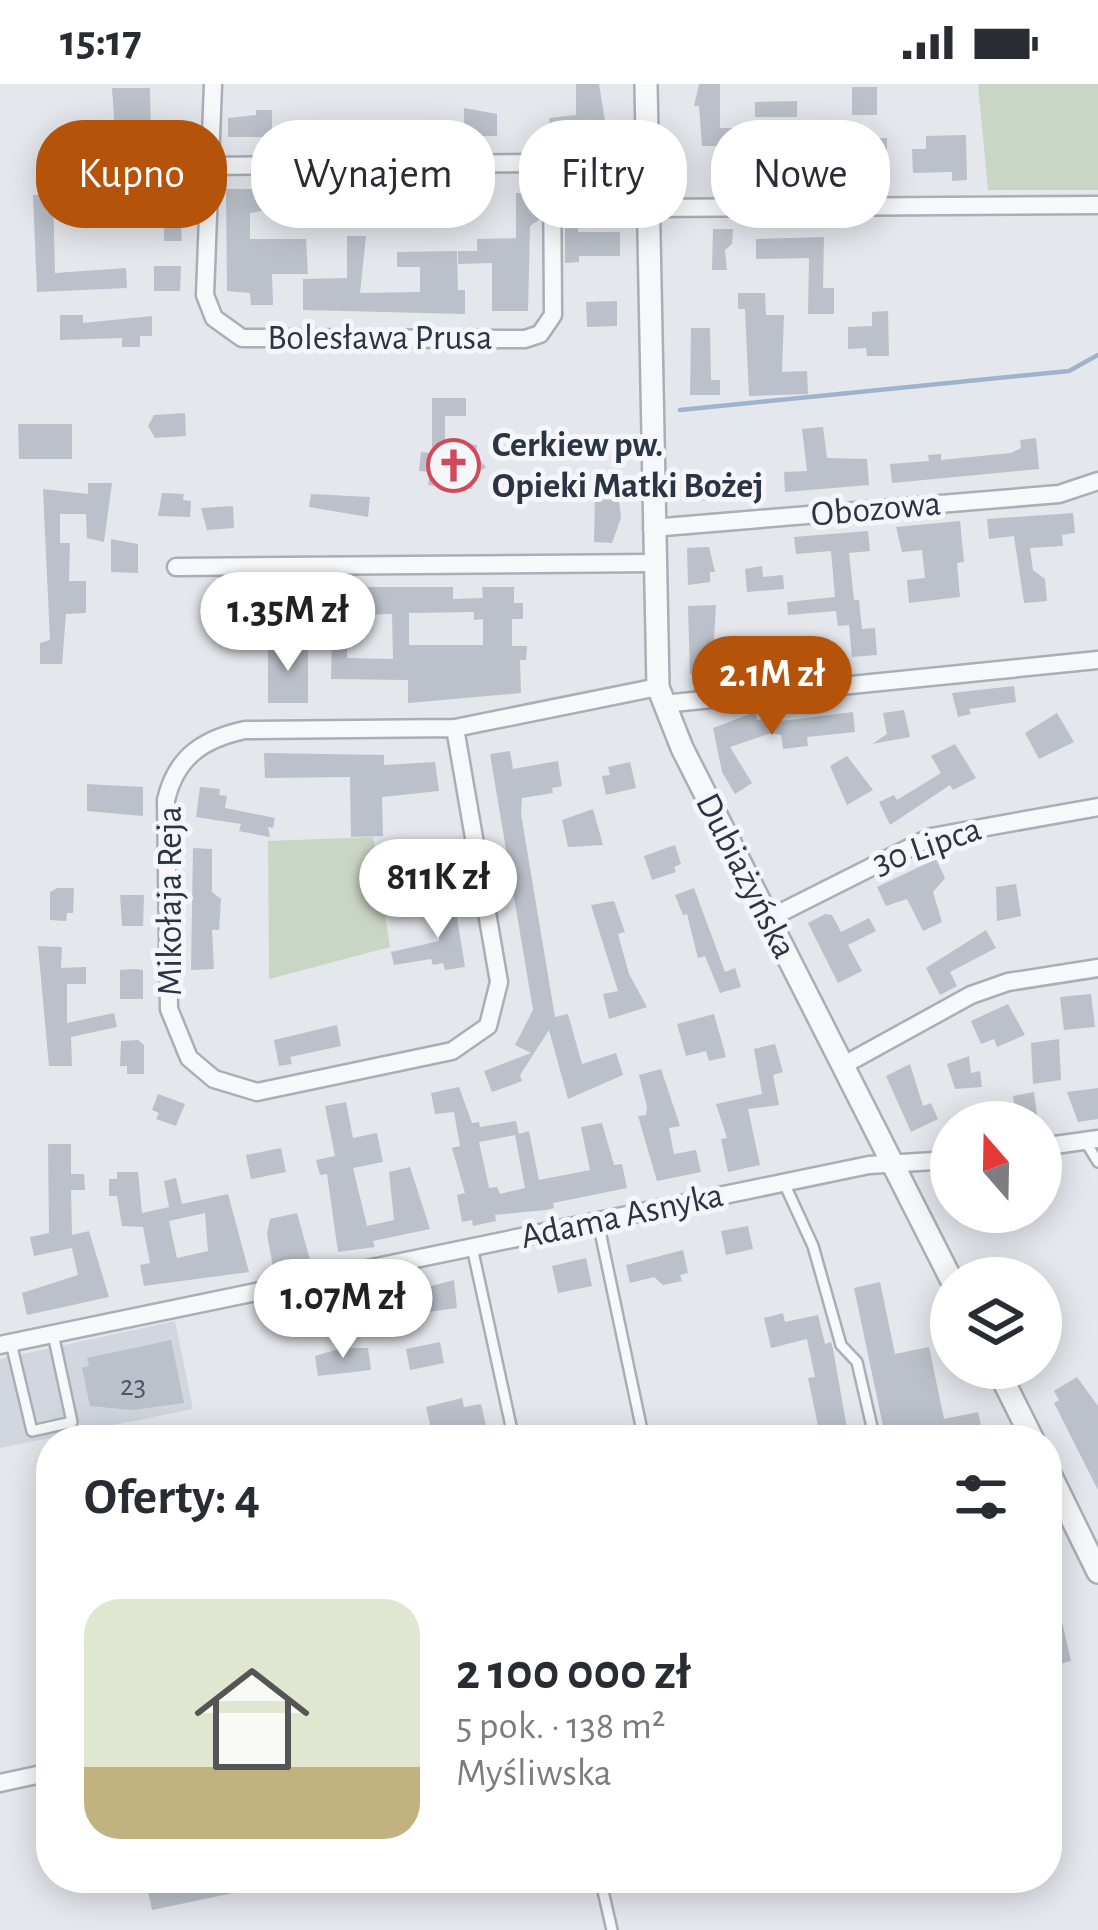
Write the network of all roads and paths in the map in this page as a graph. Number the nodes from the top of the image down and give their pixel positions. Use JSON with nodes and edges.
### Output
{"nodes":[{"id":1,"x":213,"y":84,"type":"edge"},
{"id":2,"x":646,"y":84,"type":"edge"},
{"id":3,"x":211,"y":120,"type":"edge"},
{"id":4,"x":646,"y":120,"type":"edge"},
{"id":5,"x":519,"y":163,"type":"edge"},
{"id":6,"x":227,"y":166,"type":"edge"},
{"id":7,"x":1098,"y":206,"type":"edge"},
{"id":8,"x":687,"y":208,"type":"edge"},
{"id":9,"x":207,"y":228,"type":"edge"},
{"id":10,"x":552,"y":228,"type":"edge"},
{"id":11,"x":647,"y":228,"type":"edge"},
{"id":12,"x":1098,"y":481,"type":"edge"},
{"id":13,"x":652,"y":528,"type":"junction"},
{"id":14,"x":653,"y":563,"type":"junction"},
{"id":15,"x":176,"y":567,"type":"dead end"},
{"id":16,"x":1098,"y":660,"type":"edge"},
{"id":17,"x":661,"y":696,"type":"junction"},
{"id":18,"x":455,"y":728,"type":"junction"},
{"id":19,"x":1098,"y":807,"type":"edge"},
{"id":20,"x":768,"y":919,"type":"junction"},
{"id":21,"x":1098,"y":968,"type":"edge"},
{"id":22,"x":842,"y":1066,"type":"junction"},
{"id":23,"x":1092,"y":1140,"type":"edge"},
{"id":24,"x":1062,"y":1145,"type":"edge"},
{"id":25,"x":930,"y":1162,"type":"edge"},
{"id":26,"x":1098,"y":1162,"type":"edge"},
{"id":27,"x":892,"y":1165,"type":"junction"},
{"id":28,"x":784,"y":1183,"type":"junction"},
{"id":29,"x":598,"y":1222,"type":"junction"},
{"id":30,"x":472,"y":1247,"type":"junction"},
{"id":31,"x":940,"y":1257,"type":"edge"},
{"id":32,"x":53,"y":1334,"type":"junction"},
{"id":33,"x":6,"y":1344,"type":"edge"},
{"id":34,"x":1008,"y":1389,"type":"edge"},
{"id":35,"x":59,"y":1425,"type":"edge"},
{"id":36,"x":511,"y":1425,"type":"edge"},
{"id":37,"x":641,"y":1425,"type":"edge"},
{"id":38,"x":871,"y":1425,"type":"edge"},
{"id":39,"x":1026,"y":1425,"type":"edge"},
{"id":40,"x":36,"y":1430,"type":"edge"},
{"id":41,"x":1062,"y":1510,"type":"edge"},
{"id":42,"x":1098,"y":1572,"type":"edge"},
{"id":43,"x":36,"y":1775,"type":"edge"},
{"id":44,"x":0,"y":1783,"type":"edge"},
{"id":45,"x":604,"y":1893,"type":"edge"},
{"id":46,"x":612,"y":1930,"type":"edge"}],
"edges":[{"from":1,"to":3,"type":"street","name":"Bolesława Prusa"},
{"from":2,"to":4,"type":"street","name":"Dubiażyńska"},
{"from":5,"to":6,"type":"street"},
{"from":7,"to":8,"type":"street"},
{"from":9,"to":10,"type":"street","name":"Bolesława Prusa"},
{"from":11,"to":13,"type":"street","name":"Dubiażyńska"},
{"from":12,"to":13,"type":"street","name":"Obozowa"},
{"from":13,"to":14,"type":"street","name":"Dubiażyńska"},
{"from":14,"to":15,"type":"street"},
{"from":14,"to":17,"type":"street","name":"Dubiażyńska"},
{"from":16,"to":17,"type":"street","name":"Mikołaja Reja"},
{"from":17,"to":18,"type":"street","name":"Mikołaja Reja"},
{"from":17,"to":20,"type":"street","name":"Dubiażyńska"},
{"from":18,"to":18,"type":"street","name":"Mikołaja Reja"},
{"from":19,"to":20,"type":"street","name":"30 Lipca"},
{"from":20,"to":22,"type":"street","name":"Dubiażyńska"},
{"from":21,"to":22,"type":"street"},
{"from":22,"to":27,"type":"street","name":"Dubiażyńska"},
{"from":23,"to":24,"type":"street"},
{"from":23,"to":26,"type":"lane"},
{"from":25,"to":27,"type":"street","name":"Adama Asnyka"},
{"from":27,"to":28,"type":"street","name":"Adama Asnyka"},
{"from":27,"to":31,"type":"street","name":"Dubiażyńska"},
{"from":28,"to":29,"type":"street","name":"Adama Asnyka"},
{"from":28,"to":38,"type":"lane"},
{"from":29,"to":30,"type":"street","name":"Adama Asnyka"},
{"from":29,"to":37,"type":"lane"},
{"from":30,"to":32,"type":"street","name":"Adama Asnyka"},
{"from":30,"to":36,"type":"lane"},
{"from":32,"to":33,"type":"street","name":"Adama Asnyka"},
{"from":32,"to":35,"type":"lane"},
{"from":33,"to":40,"type":"lane"},
{"from":34,"to":39,"type":"street"},
{"from":41,"to":42,"type":"street"},
{"from":43,"to":44,"type":"street"},
{"from":45,"to":46,"type":"lane"}]}
